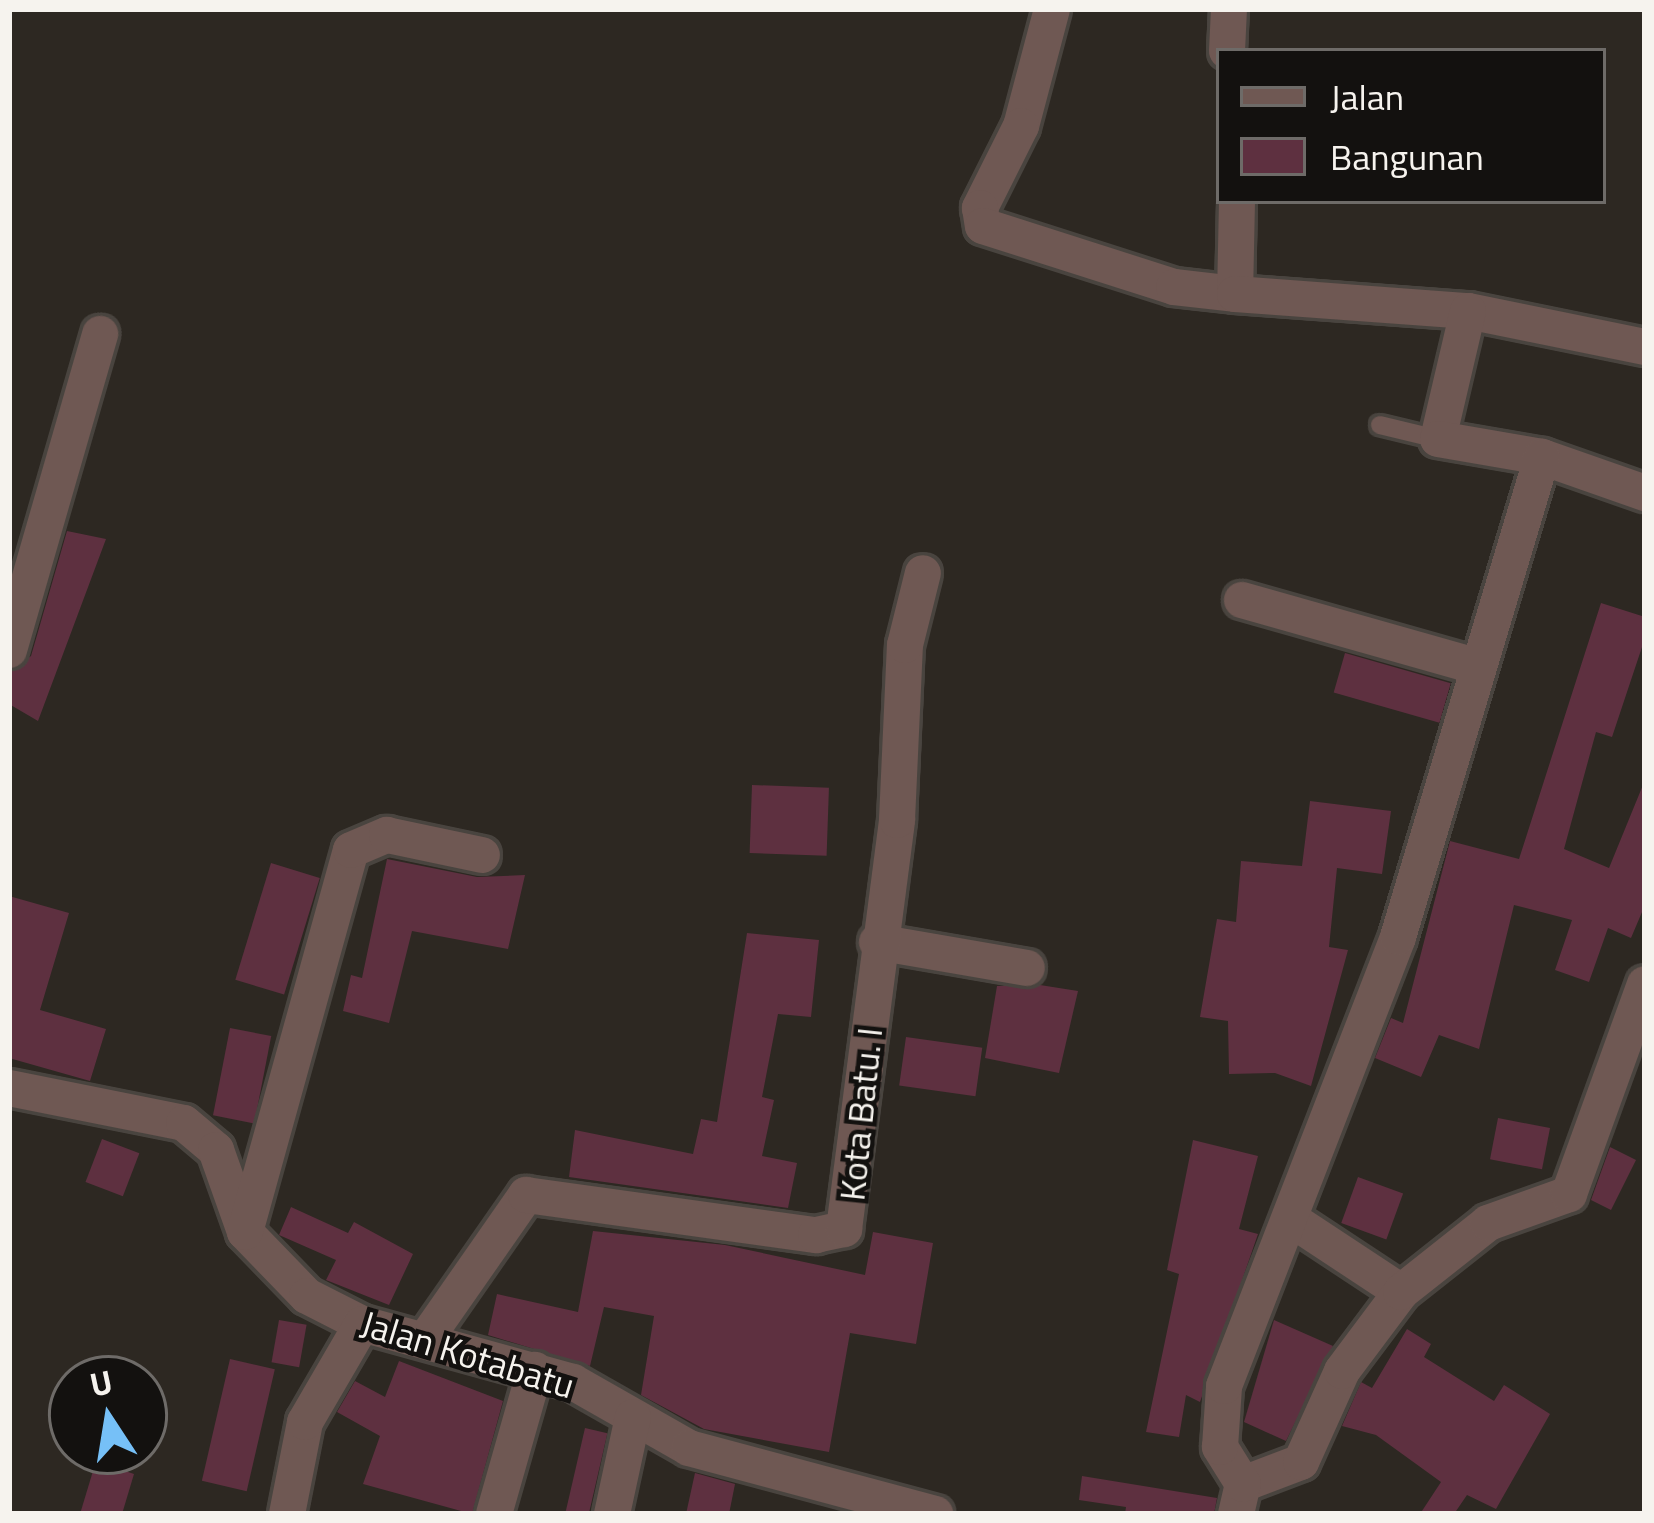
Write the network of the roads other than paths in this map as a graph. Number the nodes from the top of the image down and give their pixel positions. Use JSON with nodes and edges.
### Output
{"nodes":[{"id":1,"x":1052,"y":9,"type":"edge"},
{"id":2,"x":1229,"y":9,"type":"edge"},
{"id":3,"x":1227,"y":48,"type":"edge"},
{"id":4,"x":1238,"y":204,"type":"edge"},
{"id":5,"x":1235,"y":294,"type":"junction"},
{"id":6,"x":1468,"y":311,"type":"junction"},
{"id":7,"x":100,"y":334,"type":"dead end"},
{"id":8,"x":1645,"y":347,"type":"edge"},
{"id":9,"x":1380,"y":425,"type":"dead end"},
{"id":10,"x":1438,"y":439,"type":"junction"},
{"id":11,"x":1542,"y":458,"type":"junction"},
{"id":12,"x":1645,"y":493,"type":"edge"},
{"id":13,"x":923,"y":573,"type":"dead end"},
{"id":14,"x":1242,"y":600,"type":"dead end"},
{"id":15,"x":9,"y":650,"type":"edge"},
{"id":16,"x":1478,"y":667,"type":"junction"},
{"id":17,"x":482,"y":855,"type":"dead end"},
{"id":18,"x":877,"y":942,"type":"junction"},
{"id":19,"x":1027,"y":968,"type":"dead end"},
{"id":20,"x":1645,"y":984,"type":"edge"},
{"id":21,"x":9,"y":1088,"type":"edge"},
{"id":22,"x":1295,"y":1222,"type":"junction"},
{"id":23,"x":245,"y":1232,"type":"junction"},
{"id":24,"x":1401,"y":1292,"type":"junction"},
{"id":25,"x":362,"y":1324,"type":"junction"},
{"id":26,"x":424,"y":1340,"type":"junction"},
{"id":27,"x":536,"y":1370,"type":"junction"},
{"id":28,"x":633,"y":1417,"type":"junction"},
{"id":29,"x":1240,"y":1499,"type":"edge"},
{"id":30,"x":287,"y":1514,"type":"edge"},
{"id":31,"x":494,"y":1514,"type":"edge"},
{"id":32,"x":612,"y":1514,"type":"edge"},
{"id":33,"x":934,"y":1514,"type":"edge"}],
"edges":[{"from":1,"to":5,"type":"street"},
{"from":2,"to":3,"type":"street"},
{"from":4,"to":5,"type":"street"},
{"from":5,"to":6,"type":"street"},
{"from":6,"to":8,"type":"street"},
{"from":6,"to":10,"type":"street"},
{"from":7,"to":15,"type":"street"},
{"from":9,"to":10,"type":"lane"},
{"from":10,"to":11,"type":"street"},
{"from":11,"to":12,"type":"street"},
{"from":11,"to":16,"type":"street"},
{"from":13,"to":18,"type":"street","name":"Kota Batu. I"},
{"from":14,"to":16,"type":"street"},
{"from":16,"to":22,"type":"street"},
{"from":17,"to":23,"type":"street"},
{"from":18,"to":19,"type":"street"},
{"from":18,"to":26,"type":"street","name":"Kota Batu. I"},
{"from":20,"to":24,"type":"street"},
{"from":21,"to":23,"type":"street","name":"Jalan Kotabatu"},
{"from":22,"to":24,"type":"street"},
{"from":22,"to":29,"type":"street"},
{"from":23,"to":25,"type":"street","name":"Jalan Kotabatu"},
{"from":24,"to":29,"type":"street"},
{"from":25,"to":26,"type":"street","name":"Jalan Kotabatu"},
{"from":25,"to":30,"type":"street"},
{"from":26,"to":27,"type":"street","name":"Jalan Kotabatu"},
{"from":27,"to":28,"type":"street","name":"Jalan Kotabatu"},
{"from":27,"to":31,"type":"street"},
{"from":28,"to":32,"type":"street"},
{"from":28,"to":33,"type":"street","name":"Jalan Kotabatu"}]}
